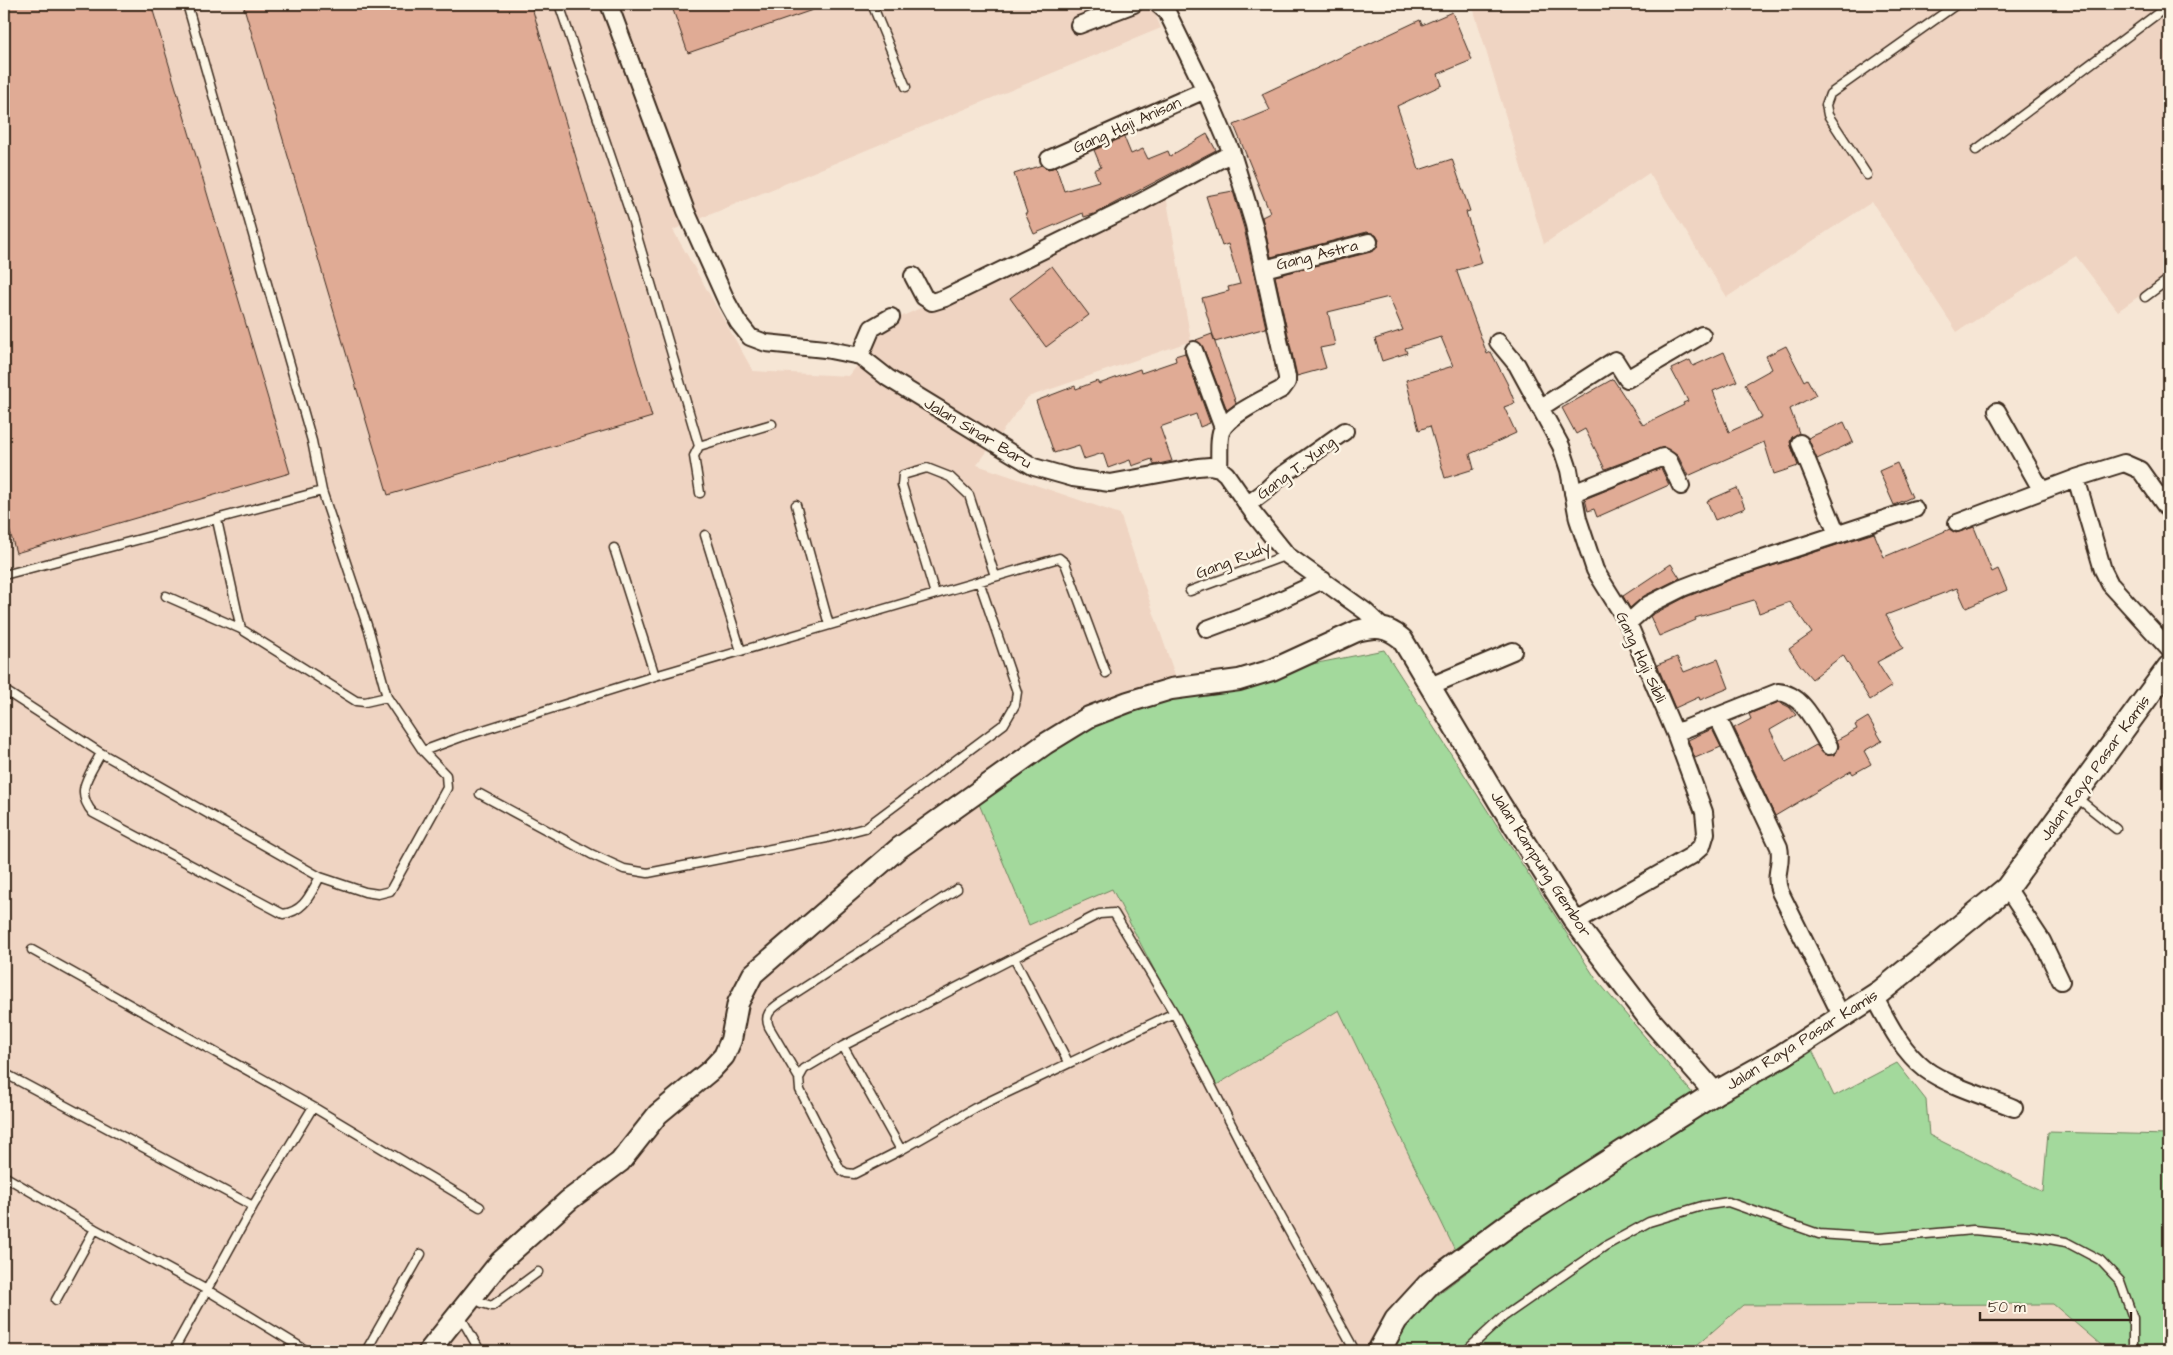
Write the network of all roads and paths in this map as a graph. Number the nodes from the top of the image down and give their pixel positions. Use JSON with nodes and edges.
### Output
{"nodes":[{"id":1,"x":187,"y":4,"type":"edge"},
{"id":2,"x":559,"y":4,"type":"edge"},
{"id":3,"x":609,"y":4,"type":"edge"},
{"id":4,"x":872,"y":4,"type":"edge"},
{"id":5,"x":1134,"y":4,"type":"edge"},
{"id":6,"x":1158,"y":4,"type":"edge"},
{"id":7,"x":1957,"y":4,"type":"edge"},
{"id":8,"x":2169,"y":5,"type":"edge"},
{"id":9,"x":1078,"y":25,"type":"dead end"},
{"id":10,"x":906,"y":87,"type":"dead end"},
{"id":11,"x":1205,"y":90,"type":"junction"},
{"id":12,"x":1976,"y":150,"type":"dead end"},
{"id":13,"x":1232,"y":153,"type":"junction"},
{"id":14,"x":1049,"y":159,"type":"dead end"},
{"id":15,"x":1867,"y":174,"type":"dead end"},
{"id":16,"x":1370,"y":242,"type":"dead end"},
{"id":17,"x":1264,"y":268,"type":"junction"},
{"id":18,"x":913,"y":276,"type":"dead end"},
{"id":19,"x":2169,"y":279,"type":"edge"},
{"id":20,"x":2145,"y":297,"type":"dead end"},
{"id":21,"x":891,"y":317,"type":"dead end"},
{"id":22,"x":1702,"y":335,"type":"dead end"},
{"id":23,"x":1498,"y":342,"type":"dead end"},
{"id":24,"x":1194,"y":350,"type":"dead end"},
{"id":25,"x":860,"y":356,"type":"junction"},
{"id":26,"x":1540,"y":408,"type":"junction"},
{"id":27,"x":1997,"y":411,"type":"dead end"},
{"id":28,"x":772,"y":424,"type":"dead end"},
{"id":29,"x":1223,"y":428,"type":"junction"},
{"id":30,"x":1345,"y":431,"type":"dead end"},
{"id":31,"x":1800,"y":443,"type":"dead end"},
{"id":32,"x":700,"y":446,"type":"junction"},
{"id":33,"x":1219,"y":468,"type":"junction"},
{"id":34,"x":2076,"y":478,"type":"junction"},
{"id":35,"x":1681,"y":486,"type":"dead end"},
{"id":36,"x":322,"y":491,"type":"junction"},
{"id":37,"x":2042,"y":491,"type":"junction"},
{"id":38,"x":700,"y":493,"type":"dead end"},
{"id":39,"x":1573,"y":493,"type":"junction"},
{"id":40,"x":796,"y":505,"type":"dead end"},
{"id":41,"x":1247,"y":505,"type":"junction"},
{"id":42,"x":1916,"y":509,"type":"dead end"},
{"id":43,"x":2169,"y":510,"type":"edge"},
{"id":44,"x":217,"y":520,"type":"junction"},
{"id":45,"x":1957,"y":523,"type":"dead end"},
{"id":46,"x":1837,"y":534,"type":"junction"},
{"id":47,"x":705,"y":535,"type":"dead end"},
{"id":48,"x":614,"y":548,"type":"dead end"},
{"id":49,"x":1287,"y":555,"type":"junction"},
{"id":50,"x":4,"y":575,"type":"edge"},
{"id":51,"x":995,"y":576,"type":"junction"},
{"id":52,"x":1323,"y":580,"type":"junction"},
{"id":53,"x":979,"y":581,"type":"junction"},
{"id":54,"x":1190,"y":591,"type":"dead end"},
{"id":55,"x":935,"y":594,"type":"junction"},
{"id":56,"x":166,"y":596,"type":"dead end"},
{"id":57,"x":1628,"y":623,"type":"junction"},
{"id":58,"x":829,"y":625,"type":"junction"},
{"id":59,"x":1382,"y":627,"type":"junction"},
{"id":60,"x":241,"y":629,"type":"junction"},
{"id":61,"x":1207,"y":629,"type":"dead end"},
{"id":62,"x":2169,"y":649,"type":"edge"},
{"id":63,"x":742,"y":651,"type":"junction"},
{"id":64,"x":1513,"y":651,"type":"dead end"},
{"id":65,"x":1106,"y":673,"type":"dead end"},
{"id":66,"x":2168,"y":673,"type":"edge"},
{"id":67,"x":655,"y":676,"type":"junction"},
{"id":68,"x":1430,"y":686,"type":"junction"},
{"id":69,"x":4,"y":690,"type":"edge"},
{"id":70,"x":387,"y":697,"type":"junction"},
{"id":71,"x":1718,"y":716,"type":"junction"},
{"id":72,"x":1675,"y":733,"type":"junction"},
{"id":73,"x":1829,"y":746,"type":"dead end"},
{"id":74,"x":423,"y":751,"type":"junction"},
{"id":75,"x":100,"y":753,"type":"junction"},
{"id":76,"x":480,"y":794,"type":"dead end"},
{"id":77,"x":2075,"y":796,"type":"junction"},
{"id":78,"x":2116,"y":830,"type":"dead end"},
{"id":79,"x":320,"y":877,"type":"junction"},
{"id":80,"x":2007,"y":888,"type":"junction"},
{"id":81,"x":957,"y":889,"type":"dead end"},
{"id":82,"x":1575,"y":922,"type":"junction"},
{"id":83,"x":32,"y":950,"type":"dead end"},
{"id":84,"x":1014,"y":958,"type":"junction"},
{"id":85,"x":2061,"y":981,"type":"dead end"},
{"id":86,"x":1874,"y":996,"type":"junction"},
{"id":87,"x":1174,"y":1013,"type":"junction"},
{"id":88,"x":1842,"y":1017,"type":"junction"},
{"id":89,"x":843,"y":1046,"type":"junction"},
{"id":90,"x":1068,"y":1062,"type":"junction"},
{"id":91,"x":4,"y":1073,"type":"edge"},
{"id":92,"x":799,"y":1078,"type":"junction"},
{"id":93,"x":1715,"y":1093,"type":"junction"},
{"id":94,"x":313,"y":1108,"type":"junction"},
{"id":95,"x":2014,"y":1108,"type":"dead end"},
{"id":96,"x":901,"y":1150,"type":"junction"},
{"id":97,"x":4,"y":1176,"type":"edge"},
{"id":98,"x":254,"y":1206,"type":"junction"},
{"id":99,"x":480,"y":1207,"type":"dead end"},
{"id":100,"x":95,"y":1230,"type":"junction"},
{"id":101,"x":421,"y":1254,"type":"dead end"},
{"id":102,"x":538,"y":1272,"type":"dead end"},
{"id":103,"x":207,"y":1290,"type":"junction"},
{"id":104,"x":473,"y":1296,"type":"junction"},
{"id":105,"x":56,"y":1300,"type":"dead end"},
{"id":106,"x":458,"y":1313,"type":"junction"},
{"id":107,"x":173,"y":1351,"type":"edge"},
{"id":108,"x":306,"y":1351,"type":"edge"},
{"id":109,"x":366,"y":1351,"type":"edge"},
{"id":110,"x":429,"y":1351,"type":"edge"},
{"id":111,"x":480,"y":1351,"type":"edge"},
{"id":112,"x":1355,"y":1351,"type":"edge"},
{"id":113,"x":1379,"y":1351,"type":"edge"},
{"id":114,"x":1466,"y":1351,"type":"edge"},
{"id":115,"x":2133,"y":1351,"type":"edge"}],
"edges":[{"from":1,"to":36,"type":"lane"},
{"from":2,"to":32,"type":"lane"},
{"from":3,"to":25,"type":"street","name":"Jalan Sinar Baru"},
{"from":4,"to":10,"type":"lane"},
{"from":5,"to":9,"type":"street"},
{"from":6,"to":11,"type":"street"},
{"from":7,"to":15,"type":"lane"},
{"from":8,"to":12,"type":"lane"},
{"from":11,"to":13,"type":"street"},
{"from":11,"to":14,"type":"street","name":"Gang Haji Anisan"},
{"from":13,"to":17,"type":"street"},
{"from":13,"to":18,"type":"street"},
{"from":16,"to":17,"type":"street","name":"Gang Astra"},
{"from":17,"to":29,"type":"street"},
{"from":19,"to":20,"type":"lane"},
{"from":21,"to":25,"type":"street"},
{"from":22,"to":26,"type":"street"},
{"from":23,"to":26,"type":"street","name":"Gang Haji Sibli"},
{"from":24,"to":29,"type":"street"},
{"from":25,"to":33,"type":"street","name":"Jalan Sinar Baru"},
{"from":26,"to":39,"type":"street","name":"Gang Haji Sibli"},
{"from":27,"to":37,"type":"street"},
{"from":28,"to":32,"type":"lane"},
{"from":29,"to":33,"type":"street"},
{"from":30,"to":41,"type":"street","name":"Gang T. Yung"},
{"from":31,"to":46,"type":"street"},
{"from":32,"to":38,"type":"lane"},
{"from":33,"to":41,"type":"street"},
{"from":34,"to":37,"type":"street"},
{"from":34,"to":43,"type":"street"},
{"from":34,"to":62,"type":"street"},
{"from":35,"to":39,"type":"street"},
{"from":36,"to":44,"type":"lane"},
{"from":36,"to":70,"type":"lane"},
{"from":37,"to":45,"type":"street"},
{"from":39,"to":57,"type":"street","name":"Gang Haji Sibli"},
{"from":40,"to":58,"type":"lane"},
{"from":41,"to":49,"type":"street"},
{"from":42,"to":46,"type":"street"},
{"from":44,"to":50,"type":"lane"},
{"from":44,"to":60,"type":"lane"},
{"from":46,"to":57,"type":"street"},
{"from":47,"to":63,"type":"lane"},
{"from":48,"to":67,"type":"lane"},
{"from":49,"to":52,"type":"street"},
{"from":49,"to":54,"type":"lane","name":"Gang Rudy"},
{"from":51,"to":53,"type":"lane"},
{"from":51,"to":55,"type":"lane"},
{"from":51,"to":65,"type":"lane"},
{"from":52,"to":59,"type":"street"},
{"from":52,"to":61,"type":"street"},
{"from":53,"to":55,"type":"lane"},
{"from":53,"to":76,"type":"lane"},
{"from":55,"to":58,"type":"lane"},
{"from":56,"to":60,"type":"lane"},
{"from":57,"to":72,"type":"street","name":"Gang Haji Sibli"},
{"from":58,"to":63,"type":"lane"},
{"from":59,"to":68,"type":"street","name":"Jalan Kampung Gembor"},
{"from":59,"to":104,"type":"street"},
{"from":60,"to":70,"type":"lane"},
{"from":63,"to":67,"type":"lane"},
{"from":64,"to":68,"type":"street"},
{"from":66,"to":77,"type":"main road","name":"Jalan Raya Pasar Kamis"},
{"from":67,"to":74,"type":"lane"},
{"from":68,"to":82,"type":"street","name":"Jalan Kampung Gembor"},
{"from":69,"to":75,"type":"lane"},
{"from":70,"to":74,"type":"lane"},
{"from":71,"to":72,"type":"street"},
{"from":71,"to":73,"type":"street"},
{"from":71,"to":88,"type":"street"},
{"from":72,"to":82,"type":"street","name":"Gang Haji Sibli"},
{"from":74,"to":79,"type":"lane"},
{"from":75,"to":79,"type":"lane"},
{"from":75,"to":79,"type":"lane"},
{"from":77,"to":78,"type":"lane"},
{"from":77,"to":80,"type":"main road","name":"Jalan Raya Pasar Kamis"},
{"from":80,"to":85,"type":"street"},
{"from":80,"to":86,"type":"main road","name":"Jalan Raya Pasar Kamis"},
{"from":81,"to":92,"type":"lane"},
{"from":82,"to":93,"type":"street","name":"Jalan Kampung Gembor"},
{"from":83,"to":94,"type":"lane"},
{"from":84,"to":87,"type":"lane"},
{"from":84,"to":89,"type":"lane"},
{"from":84,"to":90,"type":"lane"},
{"from":86,"to":88,"type":"main road","name":"Jalan Raya Pasar Kamis"},
{"from":86,"to":95,"type":"street"},
{"from":87,"to":90,"type":"lane"},
{"from":87,"to":112,"type":"lane"},
{"from":88,"to":93,"type":"main road","name":"Jalan Raya Pasar Kamis"},
{"from":89,"to":92,"type":"lane"},
{"from":89,"to":96,"type":"lane"},
{"from":90,"to":96,"type":"lane"},
{"from":91,"to":98,"type":"lane"},
{"from":92,"to":96,"type":"lane"},
{"from":93,"to":113,"type":"main road","name":"Jalan Raya Pasar Kamis"},
{"from":94,"to":98,"type":"lane"},
{"from":94,"to":99,"type":"lane"},
{"from":97,"to":100,"type":"lane"},
{"from":98,"to":103,"type":"lane"},
{"from":100,"to":103,"type":"lane"},
{"from":100,"to":105,"type":"lane"},
{"from":101,"to":109,"type":"lane"},
{"from":102,"to":104,"type":"lane"},
{"from":103,"to":107,"type":"lane"},
{"from":103,"to":108,"type":"lane"},
{"from":104,"to":106,"type":"street"},
{"from":106,"to":110,"type":"street"},
{"from":106,"to":111,"type":"lane"},
{"from":114,"to":115,"type":"lane"}]}
